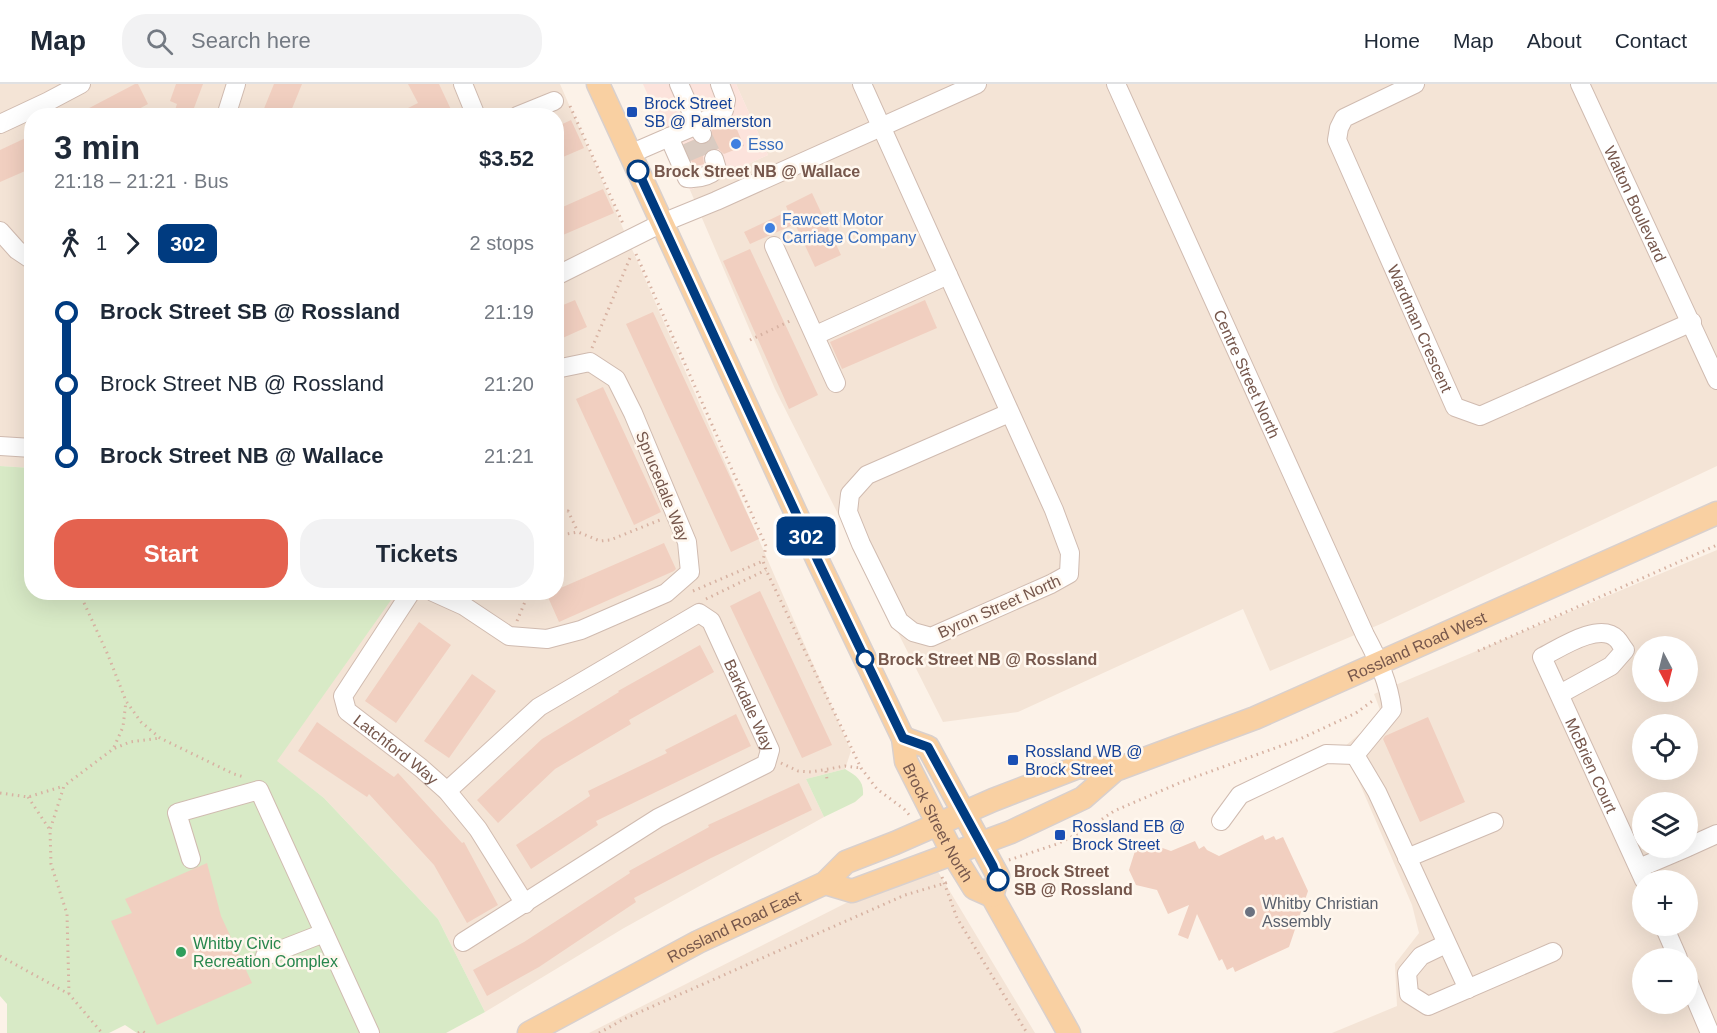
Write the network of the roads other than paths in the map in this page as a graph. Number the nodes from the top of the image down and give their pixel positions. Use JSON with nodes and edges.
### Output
{"nodes":[{"id":1,"x":81,"y":84,"type":"edge"},
{"id":2,"x":236,"y":84,"type":"edge"},
{"id":3,"x":463,"y":84,"type":"edge"},
{"id":4,"x":679,"y":84,"type":"edge"},
{"id":5,"x":720,"y":84,"type":"edge"},
{"id":6,"x":862,"y":84,"type":"edge"},
{"id":7,"x":977,"y":84,"type":"edge"},
{"id":8,"x":1116,"y":84,"type":"edge"},
{"id":9,"x":1415,"y":84,"type":"edge"},
{"id":10,"x":1580,"y":84,"type":"edge"},
{"id":11,"x":605,"y":86,"type":"edge"},
{"id":12,"x":562,"y":103,"type":"road end"},
{"id":13,"x":34,"y":108,"type":"edge"},
{"id":14,"x":228,"y":108,"type":"edge"},
{"id":15,"x":473,"y":108,"type":"edge"},
{"id":16,"x":545,"y":108,"type":"edge"},
{"id":17,"x":24,"y":112,"type":"edge"},
{"id":18,"x":0,"y":123,"type":"edge"},
{"id":19,"x":881,"y":127,"type":"junction"},
{"id":20,"x":688,"y":134,"type":"junction"},
{"id":21,"x":630,"y":154,"type":"junction"},
{"id":22,"x":716,"y":201,"type":"junction"},
{"id":23,"x":662,"y":223,"type":"junction"},
{"id":24,"x":0,"y":231,"type":"edge"},
{"id":25,"x":774,"y":246,"type":"dead end"},
{"id":26,"x":24,"y":255,"type":"edge"},
{"id":27,"x":564,"y":272,"type":"edge"},
{"id":28,"x":948,"y":275,"type":"junction"},
{"id":29,"x":1692,"y":322,"type":"junction"},
{"id":30,"x":816,"y":335,"type":"junction"},
{"id":31,"x":564,"y":367,"type":"edge"},
{"id":32,"x":1717,"y":380,"type":"edge"},
{"id":33,"x":836,"y":382,"type":"dead end"},
{"id":34,"x":1009,"y":413,"type":"junction"},
{"id":35,"x":0,"y":446,"type":"edge"},
{"id":36,"x":24,"y":448,"type":"edge"},
{"id":37,"x":1717,"y":513,"type":"edge"},
{"id":38,"x":406,"y":600,"type":"edge"},
{"id":39,"x":451,"y":600,"type":"edge"},
{"id":40,"x":1380,"y":663,"type":"junction"},
{"id":41,"x":1560,"y":693,"type":"dead end"},
{"id":42,"x":903,"y":738,"type":"junction"},
{"id":43,"x":1355,"y":755,"type":"junction"},
{"id":44,"x":1115,"y":770,"type":"junction"},
{"id":45,"x":447,"y":791,"type":"junction"},
{"id":46,"x":965,"y":812,"type":"junction"},
{"id":47,"x":1221,"y":821,"type":"dead end"},
{"id":48,"x":1494,"y":822,"type":"dead end"},
{"id":49,"x":929,"y":827,"type":"junction"},
{"id":50,"x":1717,"y":834,"type":"edge"},
{"id":51,"x":1698,"y":842,"type":"edge"},
{"id":52,"x":980,"y":844,"type":"junction"},
{"id":53,"x":943,"y":857,"type":"junction"},
{"id":54,"x":1407,"y":858,"type":"junction"},
{"id":55,"x":1669,"y":858,"type":"edge"},
{"id":56,"x":191,"y":859,"type":"dead end"},
{"id":57,"x":1640,"y":870,"type":"edge"},
{"id":58,"x":1649,"y":870,"type":"edge"},
{"id":59,"x":825,"y":883,"type":"junction"},
{"id":60,"x":992,"y":896,"type":"junction"},
{"id":61,"x":525,"y":904,"type":"junction"},
{"id":62,"x":324,"y":933,"type":"junction"},
{"id":63,"x":462,"y":942,"type":"dead end"},
{"id":64,"x":1446,"y":944,"type":"junction"},
{"id":65,"x":1553,"y":952,"type":"dead end"},
{"id":66,"x":265,"y":956,"type":"dead end"},
{"id":67,"x":1468,"y":989,"type":"junction"},
{"id":68,"x":1698,"y":1005,"type":"edge"},
{"id":69,"x":370,"y":1033,"type":"edge"},
{"id":70,"x":529,"y":1033,"type":"edge"},
{"id":71,"x":1069,"y":1033,"type":"edge"},
{"id":72,"x":1710,"y":1033,"type":"edge"}],
"edges":[{"from":1,"to":13,"type":"street"},
{"from":2,"to":14,"type":"street"},
{"from":3,"to":15,"type":"street"},
{"from":4,"to":20,"type":"street"},
{"from":5,"to":20,"type":"street"},
{"from":6,"to":19,"type":"street","name":"Byron Street North"},
{"from":7,"to":19,"type":"street"},
{"from":8,"to":40,"type":"street","name":"Centre Street North"},
{"from":9,"to":29,"type":"street","name":"Wardman Crescent"},
{"from":10,"to":29,"type":"street","name":"Walton Boulevard"},
{"from":11,"to":21,"type":"main road","name":"Brock Street North"},
{"from":12,"to":16,"type":"street"},
{"from":17,"to":18,"type":"street"},
{"from":19,"to":22,"type":"street"},
{"from":19,"to":28,"type":"street","name":"Byron Street North"},
{"from":20,"to":21,"type":"street"},
{"from":20,"to":22,"type":"street"},
{"from":21,"to":23,"type":"main road","name":"Brock Street North"},
{"from":22,"to":23,"type":"street"},
{"from":23,"to":27,"type":"street"},
{"from":23,"to":42,"type":"main road","name":"Brock Street North"},
{"from":24,"to":26,"type":"street"},
{"from":25,"to":30,"type":"street"},
{"from":28,"to":30,"type":"street"},
{"from":28,"to":34,"type":"street","name":"Byron Street North"},
{"from":29,"to":32,"type":"street","name":"Walton Boulevard"},
{"from":30,"to":33,"type":"street"},
{"from":31,"to":39,"type":"street","name":"Sprucedale Way"},
{"from":34,"to":34,"type":"street","name":"Byron Street North"},
{"from":35,"to":36,"type":"street"},
{"from":37,"to":40,"type":"main road","name":"Rossland Road West"},
{"from":38,"to":45,"type":"street","name":"Latchford Way"},
{"from":40,"to":43,"type":"street","name":"Centre Street North"},
{"from":40,"to":44,"type":"main road","name":"Rossland Road West"},
{"from":41,"to":57,"type":"street","name":"McBrien Court"},
{"from":42,"to":46,"type":"main road","name":"Brock Street North"},
{"from":42,"to":49,"type":"main road","name":"Brock Street North"},
{"from":43,"to":47,"type":"street"},
{"from":43,"to":54,"type":"street"},
{"from":44,"to":46,"type":"main road","name":"Rossland Road West"},
{"from":44,"to":52,"type":"main road","name":"Rossland Road West"},
{"from":45,"to":61,"type":"street","name":"Latchford Way"},
{"from":45,"to":61,"type":"street","name":"Barkdale Way"},
{"from":46,"to":49,"type":"main road","name":"Rossland Road West"},
{"from":46,"to":52,"type":"main road","name":"Brock Street North"},
{"from":48,"to":54,"type":"street"},
{"from":49,"to":53,"type":"main road","name":"Brock Street North"},
{"from":49,"to":59,"type":"main road","name":"Rossland Road East"},
{"from":50,"to":51,"type":"street"},
{"from":52,"to":53,"type":"main road","name":"Rossland Road West"},
{"from":52,"to":60,"type":"main road","name":"Brock Street North"},
{"from":53,"to":59,"type":"main road"},
{"from":53,"to":60,"type":"main road","name":"Brock Street North"},
{"from":54,"to":64,"type":"street"},
{"from":55,"to":58,"type":"street"},
{"from":56,"to":62,"type":"street"},
{"from":59,"to":70,"type":"main road","name":"Rossland Road East"},
{"from":60,"to":71,"type":"main road","name":"Brock Street North"},
{"from":61,"to":63,"type":"street","name":"Barkdale Way"},
{"from":62,"to":66,"type":"street"},
{"from":62,"to":69,"type":"street"},
{"from":64,"to":67,"type":"street"},
{"from":64,"to":67,"type":"street"},
{"from":65,"to":67,"type":"street"},
{"from":68,"to":72,"type":"street"}]}
